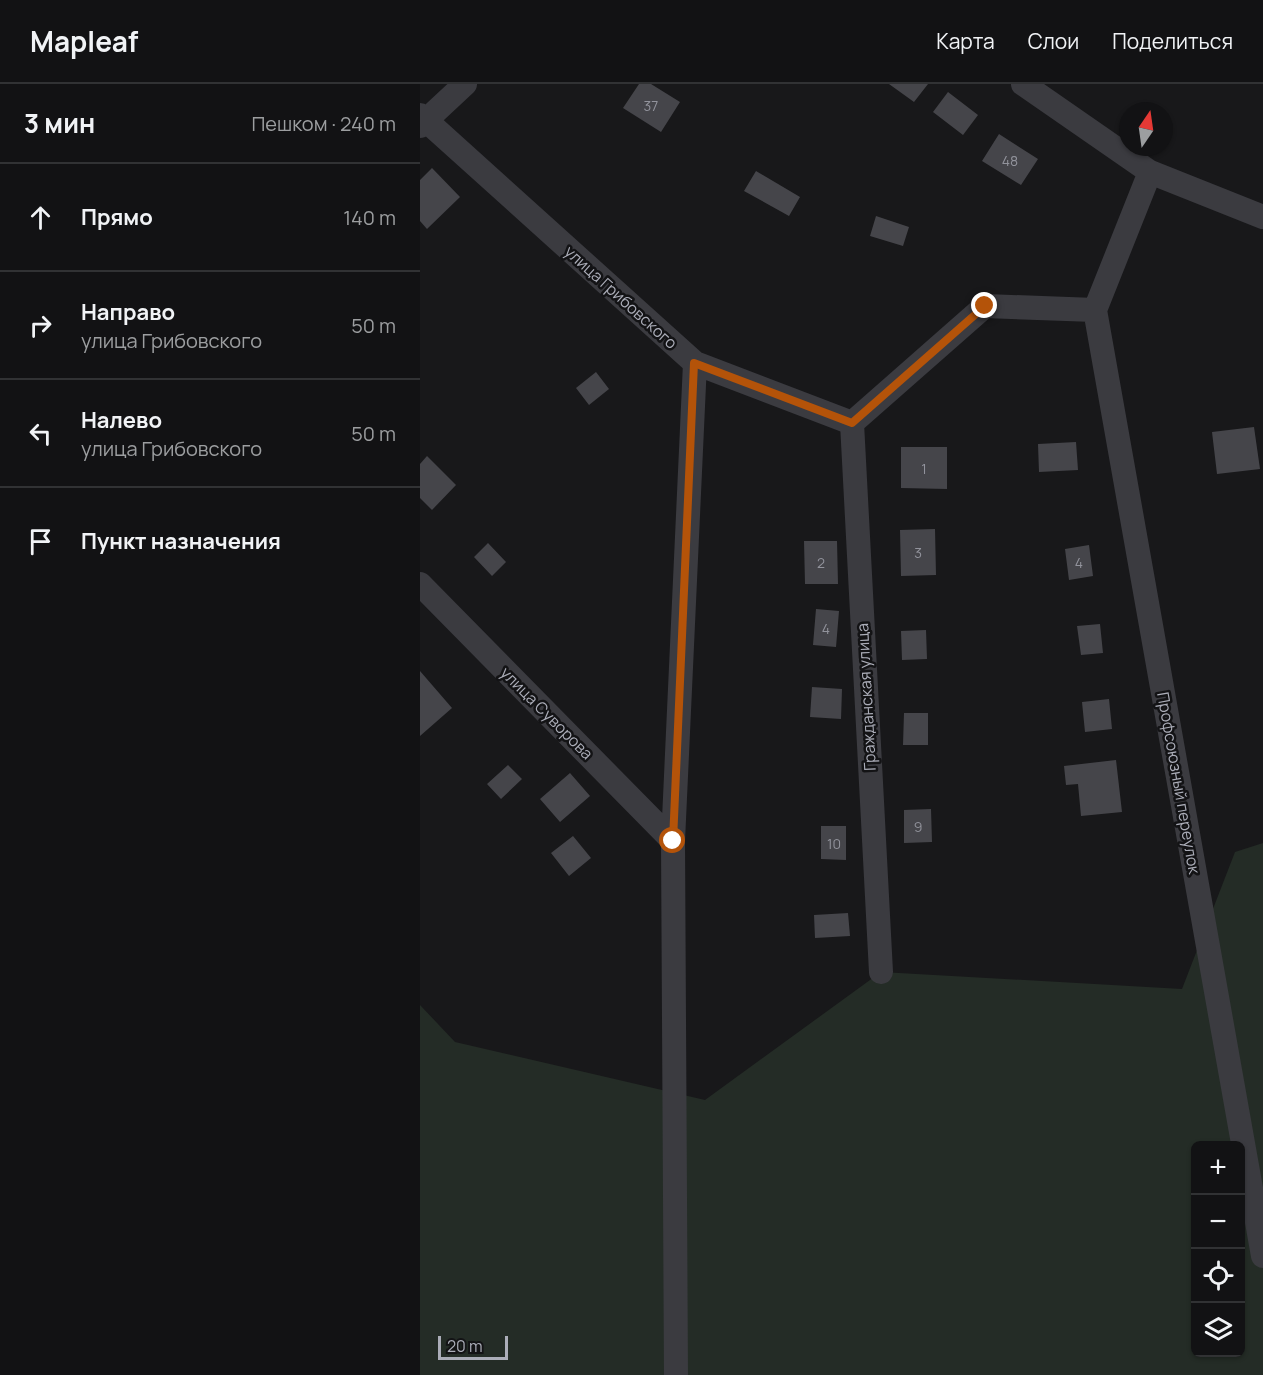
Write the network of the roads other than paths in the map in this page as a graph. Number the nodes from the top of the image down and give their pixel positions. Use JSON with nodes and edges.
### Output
{"nodes":[{"id":1,"x":465,"y":84,"type":"edge"},
{"id":2,"x":1023,"y":84,"type":"edge"},
{"id":3,"x":422,"y":121,"type":"edge"},
{"id":4,"x":1150,"y":172,"type":"junction"},
{"id":5,"x":1263,"y":217,"type":"edge"},
{"id":6,"x":1095,"y":310,"type":"junction"},
{"id":7,"x":694,"y":363,"type":"junction"},
{"id":8,"x":852,"y":423,"type":"junction"},
{"id":9,"x":420,"y":584,"type":"edge"},
{"id":10,"x":673,"y":841,"type":"junction"},
{"id":11,"x":881,"y":972,"type":"dead end"},
{"id":12,"x":1263,"y":1256,"type":"edge"},
{"id":13,"x":676,"y":1375,"type":"edge"}],
"edges":[{"from":1,"to":3,"type":"street"},
{"from":2,"to":4,"type":"street"},
{"from":3,"to":7,"type":"street","name":"улица Грибовского"},
{"from":4,"to":5,"type":"street"},
{"from":4,"to":6,"type":"street"},
{"from":6,"to":8,"type":"street"},
{"from":6,"to":12,"type":"street","name":"Профсоюзный переулок"},
{"from":7,"to":8,"type":"street","name":"улица Грибовского"},
{"from":7,"to":10,"type":"street"},
{"from":8,"to":11,"type":"street","name":"Гражданская улица"},
{"from":9,"to":10,"type":"street","name":"улица Суворова"},
{"from":10,"to":13,"type":"street"}]}
